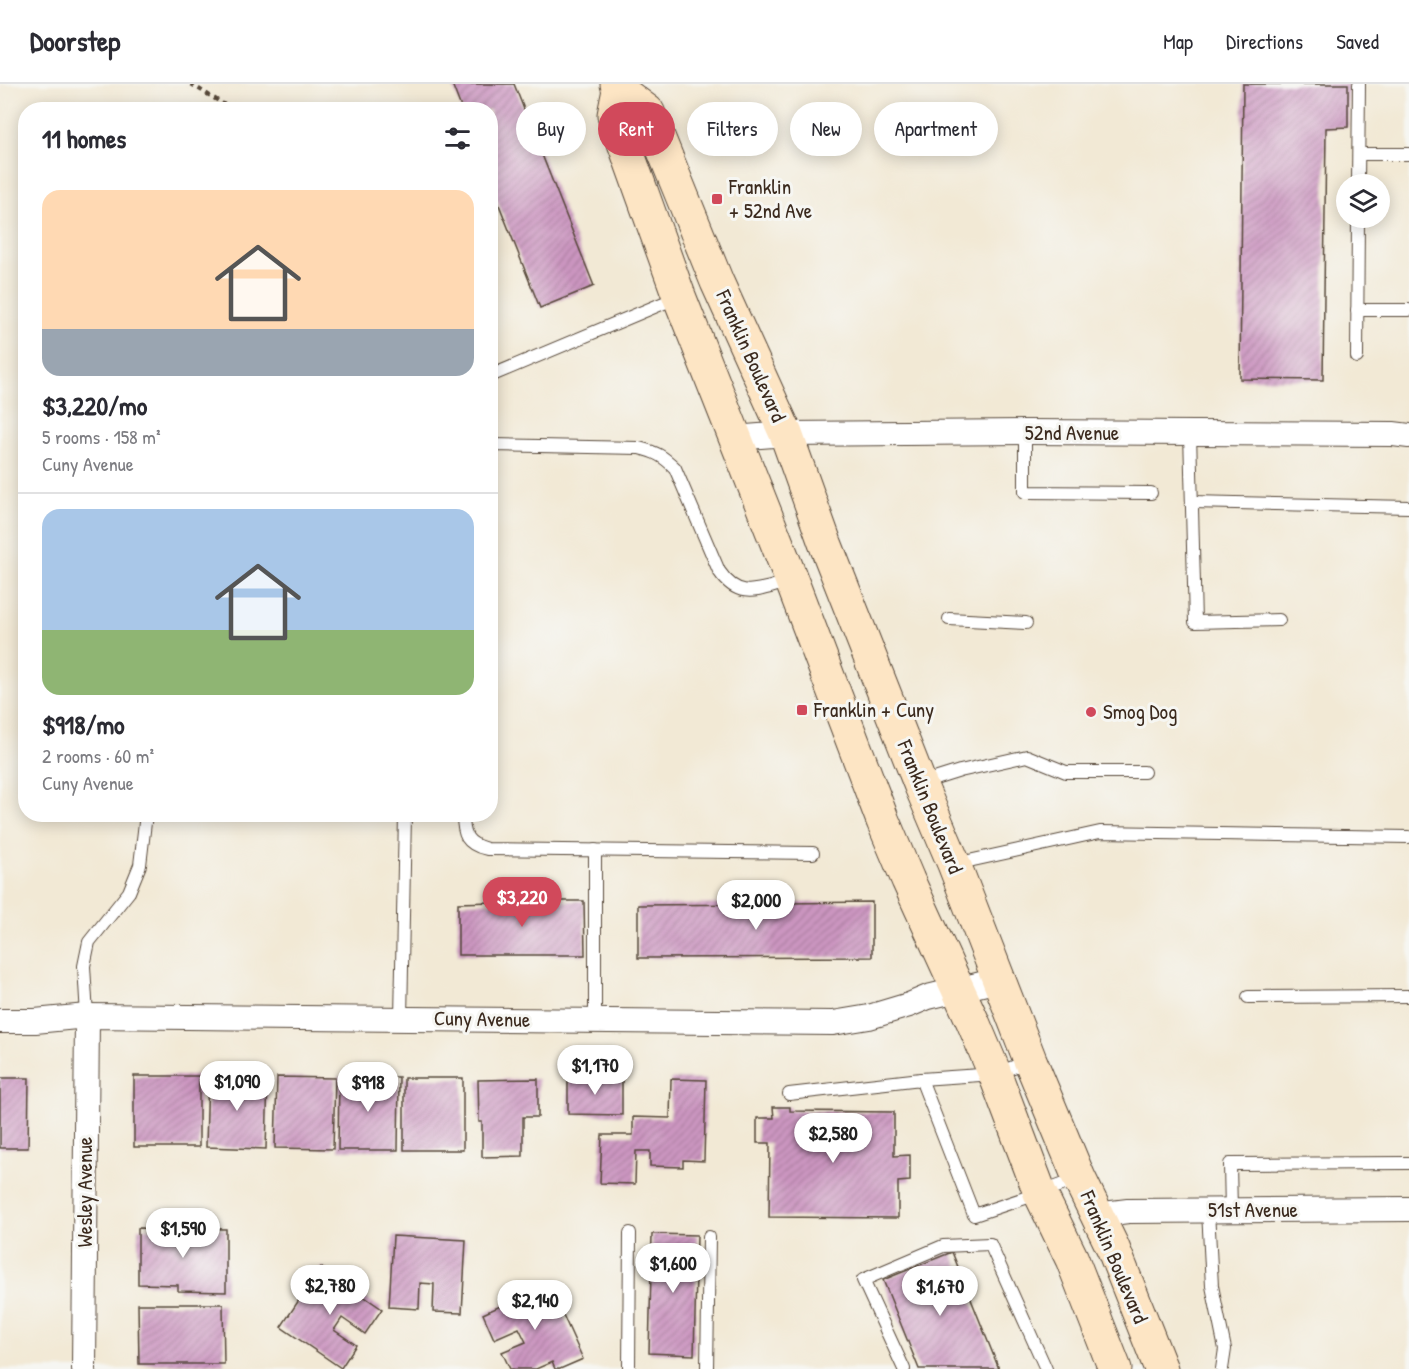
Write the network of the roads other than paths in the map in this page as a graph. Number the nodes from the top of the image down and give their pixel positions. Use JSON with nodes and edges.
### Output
{"nodes":[{"id":1,"x":1359,"y":84,"type":"edge"},
{"id":2,"x":623,"y":86,"type":"edge"},
{"id":3,"x":1359,"y":154,"type":"junction"},
{"id":4,"x":1409,"y":154,"type":"edge"},
{"id":5,"x":1358,"y":174,"type":"edge"},
{"id":6,"x":1358,"y":228,"type":"edge"},
{"id":7,"x":679,"y":296,"type":"junction"},
{"id":8,"x":1357,"y":310,"type":"junction"},
{"id":9,"x":1409,"y":310,"type":"edge"},
{"id":10,"x":1357,"y":357,"type":"dead end"},
{"id":11,"x":498,"y":373,"type":"edge"},
{"id":12,"x":1025,"y":432,"type":"junction"},
{"id":13,"x":1190,"y":433,"type":"junction"},
{"id":14,"x":786,"y":434,"type":"junction"},
{"id":15,"x":1409,"y":435,"type":"edge"},
{"id":16,"x":734,"y":438,"type":"junction"},
{"id":17,"x":498,"y":445,"type":"edge"},
{"id":18,"x":1151,"y":493,"type":"dead end"},
{"id":19,"x":1192,"y":502,"type":"junction"},
{"id":20,"x":1409,"y":507,"type":"edge"},
{"id":21,"x":792,"y":581,"type":"junction"},
{"id":22,"x":950,"y":619,"type":"dead end"},
{"id":23,"x":1279,"y":620,"type":"dead end"},
{"id":24,"x":1026,"y":623,"type":"dead end"},
{"id":25,"x":1144,"y":772,"type":"dead end"},
{"id":26,"x":920,"y":784,"type":"junction"},
{"id":27,"x":145,"y":822,"type":"edge"},
{"id":28,"x":405,"y":822,"type":"edge"},
{"id":29,"x":463,"y":822,"type":"edge"},
{"id":30,"x":1409,"y":837,"type":"edge"},
{"id":31,"x":595,"y":850,"type":"junction"},
{"id":32,"x":813,"y":853,"type":"dead end"},
{"id":33,"x":954,"y":864,"type":"junction"},
{"id":34,"x":998,"y":980,"type":"junction"},
{"id":35,"x":959,"y":989,"type":"junction"},
{"id":36,"x":1409,"y":996,"type":"edge"},
{"id":37,"x":1248,"y":997,"type":"dead end"},
{"id":38,"x":87,"y":1016,"type":"junction"},
{"id":39,"x":402,"y":1018,"type":"junction"},
{"id":40,"x":595,"y":1020,"type":"junction"},
{"id":41,"x":0,"y":1021,"type":"edge"},
{"id":42,"x":1030,"y":1060,"type":"junction"},
{"id":43,"x":995,"y":1074,"type":"junction"},
{"id":44,"x":921,"y":1079,"type":"junction"},
{"id":45,"x":789,"y":1094,"type":"dead end"},
{"id":46,"x":1409,"y":1163,"type":"edge"},
{"id":47,"x":1079,"y":1178,"type":"junction"},
{"id":48,"x":1040,"y":1193,"type":"junction"},
{"id":49,"x":1409,"y":1209,"type":"edge"},
{"id":50,"x":1219,"y":1210,"type":"junction"},
{"id":51,"x":1096,"y":1215,"type":"junction"},
{"id":52,"x":630,"y":1233,"type":"dead end"},
{"id":53,"x":709,"y":1237,"type":"dead end"},
{"id":54,"x":1115,"y":1368,"type":"edge"},
{"id":55,"x":84,"y":1369,"type":"edge"},
{"id":56,"x":629,"y":1369,"type":"edge"},
{"id":57,"x":707,"y":1369,"type":"edge"},
{"id":58,"x":904,"y":1369,"type":"edge"},
{"id":59,"x":1046,"y":1369,"type":"edge"},
{"id":60,"x":1161,"y":1369,"type":"edge"},
{"id":61,"x":1222,"y":1369,"type":"edge"}],
"edges":[{"from":1,"to":3,"type":"lane"},
{"from":2,"to":7,"type":"main road","name":"Franklin Boulevard"},
{"from":2,"to":14,"type":"main road","name":"Franklin Boulevard"},
{"from":3,"to":4,"type":"lane"},
{"from":3,"to":5,"type":"lane"},
{"from":6,"to":8,"type":"lane"},
{"from":7,"to":11,"type":"lane"},
{"from":7,"to":16,"type":"main road","name":"Franklin Boulevard"},
{"from":8,"to":9,"type":"lane"},
{"from":8,"to":10,"type":"lane"},
{"from":12,"to":13,"type":"street","name":"52nd Avenue"},
{"from":12,"to":14,"type":"street","name":"52nd Avenue"},
{"from":12,"to":18,"type":"lane"},
{"from":13,"to":15,"type":"street","name":"52nd Avenue"},
{"from":13,"to":19,"type":"lane"},
{"from":14,"to":16,"type":"street","name":"52nd Avenue"},
{"from":14,"to":26,"type":"main road","name":"Franklin Boulevard"},
{"from":16,"to":21,"type":"main road","name":"Franklin Boulevard"},
{"from":17,"to":21,"type":"lane"},
{"from":19,"to":20,"type":"lane"},
{"from":19,"to":23,"type":"lane"},
{"from":21,"to":35,"type":"main road","name":"Franklin Boulevard"},
{"from":22,"to":24,"type":"lane"},
{"from":25,"to":26,"type":"lane"},
{"from":26,"to":33,"type":"main road","name":"Franklin Boulevard"},
{"from":27,"to":38,"type":"lane"},
{"from":28,"to":39,"type":"lane"},
{"from":29,"to":31,"type":"lane"},
{"from":30,"to":33,"type":"lane"},
{"from":31,"to":32,"type":"lane"},
{"from":31,"to":40,"type":"lane"},
{"from":33,"to":34,"type":"main road","name":"Franklin Boulevard"},
{"from":34,"to":35,"type":"street","name":"Cuny Avenue"},
{"from":34,"to":42,"type":"main road","name":"Franklin Boulevard"},
{"from":35,"to":40,"type":"street","name":"Cuny Avenue"},
{"from":35,"to":43,"type":"main road","name":"Franklin Boulevard"},
{"from":36,"to":37,"type":"lane"},
{"from":38,"to":39,"type":"street","name":"Cuny Avenue"},
{"from":38,"to":41,"type":"street","name":"Cuny Avenue"},
{"from":38,"to":55,"type":"street","name":"Wesley Avenue"},
{"from":39,"to":40,"type":"street","name":"Cuny Avenue"},
{"from":42,"to":43,"type":"lane"},
{"from":42,"to":47,"type":"main road","name":"Franklin Boulevard"},
{"from":43,"to":44,"type":"lane"},
{"from":43,"to":48,"type":"main road","name":"Franklin Boulevard"},
{"from":44,"to":45,"type":"lane"},
{"from":44,"to":48,"type":"lane"},
{"from":46,"to":50,"type":"lane"},
{"from":47,"to":48,"type":"lane"},
{"from":47,"to":51,"type":"main road","name":"Franklin Boulevard"},
{"from":48,"to":54,"type":"main road","name":"Franklin Boulevard"},
{"from":49,"to":50,"type":"street","name":"51st Avenue"},
{"from":50,"to":51,"type":"street","name":"51st Avenue"},
{"from":50,"to":61,"type":"lane"},
{"from":51,"to":60,"type":"main road","name":"Franklin Boulevard"},
{"from":52,"to":56,"type":"lane"},
{"from":53,"to":57,"type":"lane"},
{"from":58,"to":59,"type":"lane"}]}
